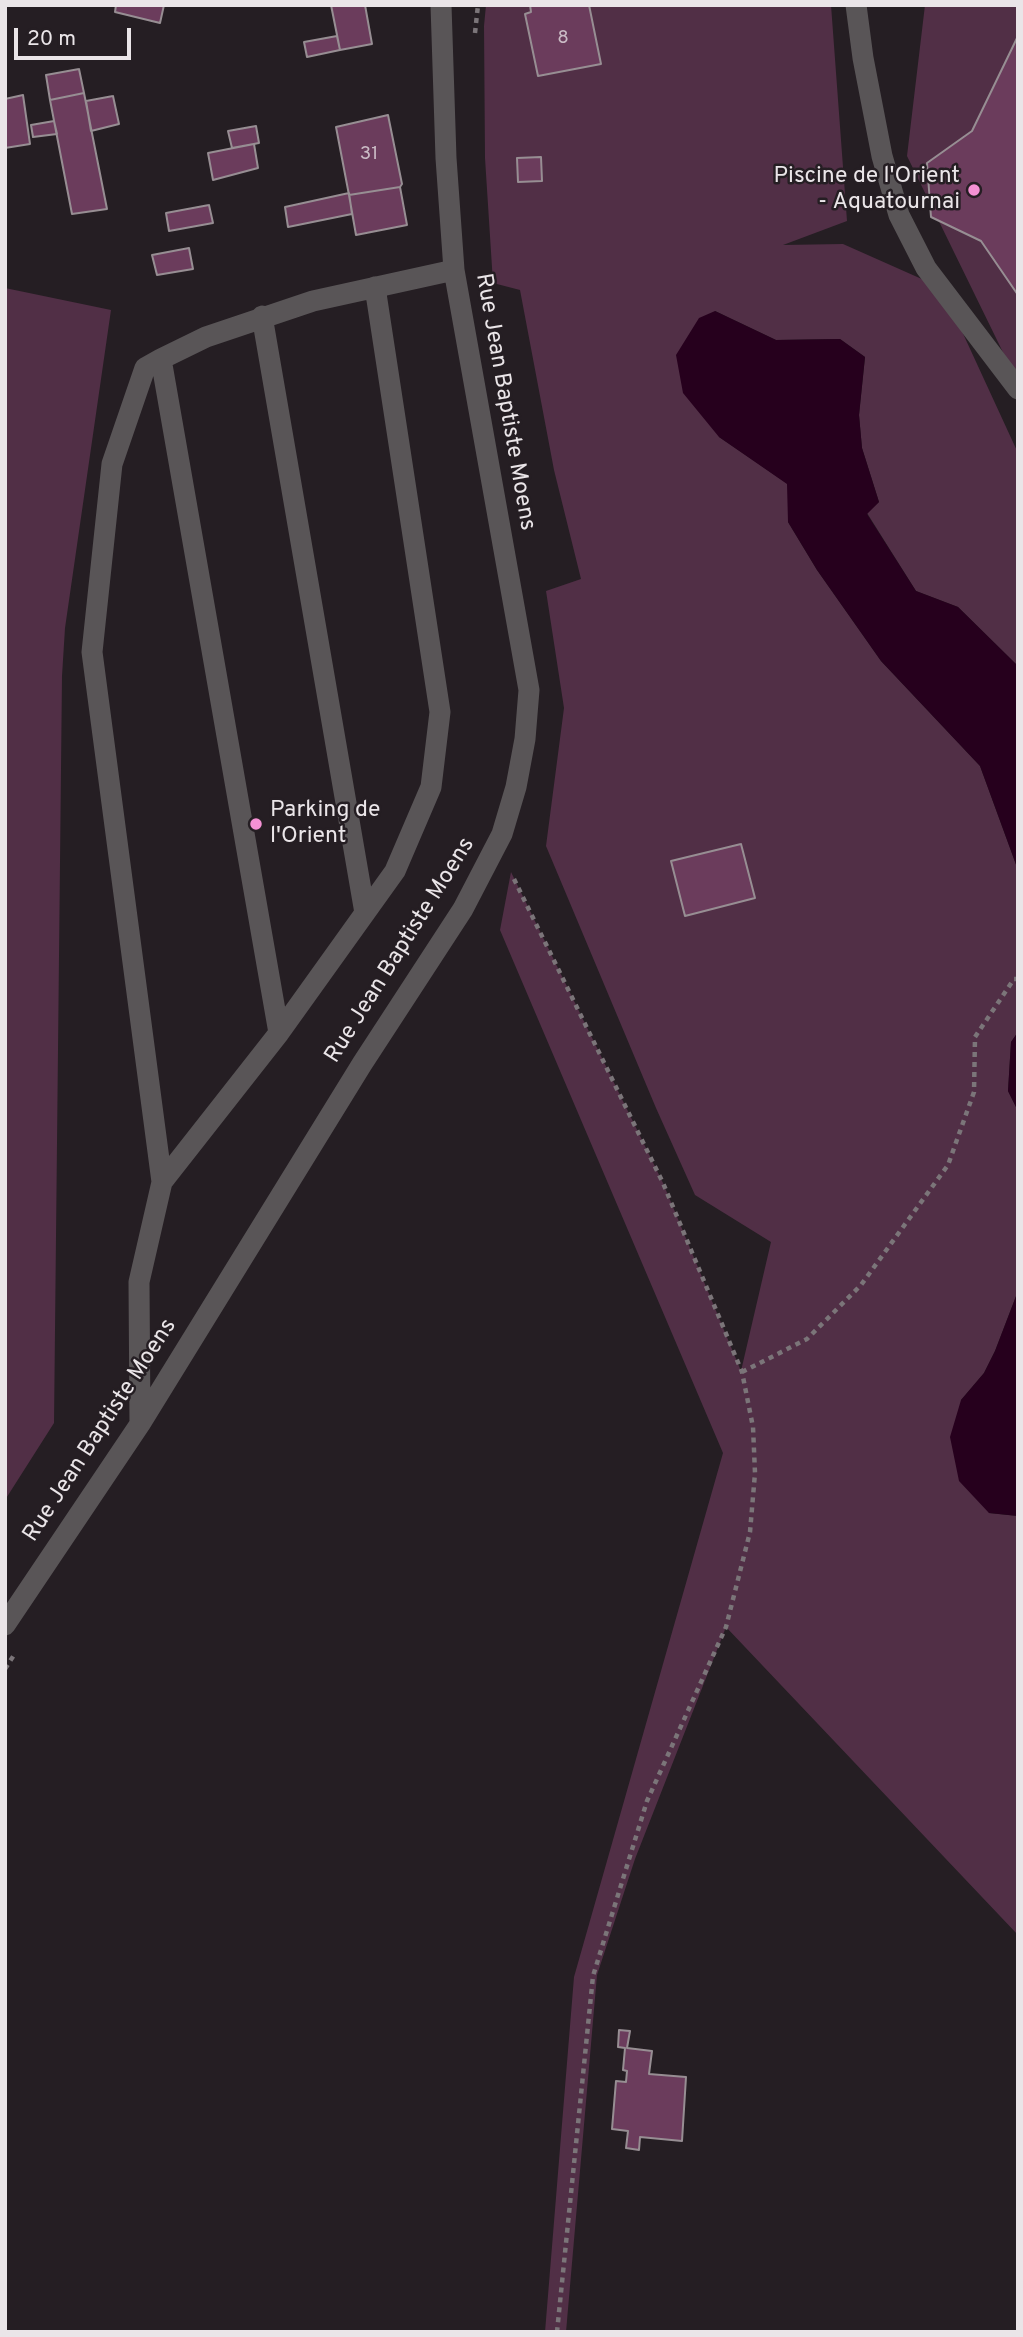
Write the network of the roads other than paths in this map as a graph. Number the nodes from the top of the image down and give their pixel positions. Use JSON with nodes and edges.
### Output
{"nodes":[{"id":1,"x":441,"y":5,"type":"edge"},
{"id":2,"x":856,"y":5,"type":"edge"},
{"id":3,"x":454,"y":270,"type":"junction"},
{"id":4,"x":375,"y":287,"type":"junction"},
{"id":5,"x":262,"y":316,"type":"junction"},
{"id":6,"x":161,"y":359,"type":"junction"},
{"id":7,"x":1018,"y":388,"type":"edge"},
{"id":8,"x":365,"y":913,"type":"junction"},
{"id":9,"x":279,"y":1033,"type":"junction"},
{"id":10,"x":162,"y":1182,"type":"junction"},
{"id":11,"x":140,"y":1424,"type":"junction"},
{"id":12,"x":5,"y":1625,"type":"edge"}],
"edges":[{"from":1,"to":3,"type":"street","name":"Rue Jean Baptiste Moens"},
{"from":2,"to":7,"type":"street"},
{"from":3,"to":4,"type":"street"},
{"from":3,"to":11,"type":"street","name":"Rue Jean Baptiste Moens"},
{"from":4,"to":5,"type":"street"},
{"from":4,"to":8,"type":"street"},
{"from":5,"to":6,"type":"street"},
{"from":5,"to":8,"type":"street"},
{"from":6,"to":9,"type":"street"},
{"from":6,"to":10,"type":"street"},
{"from":8,"to":9,"type":"street"},
{"from":9,"to":10,"type":"street"},
{"from":10,"to":11,"type":"street"},
{"from":11,"to":12,"type":"street","name":"Rue Jean Baptiste Moens"}]}
